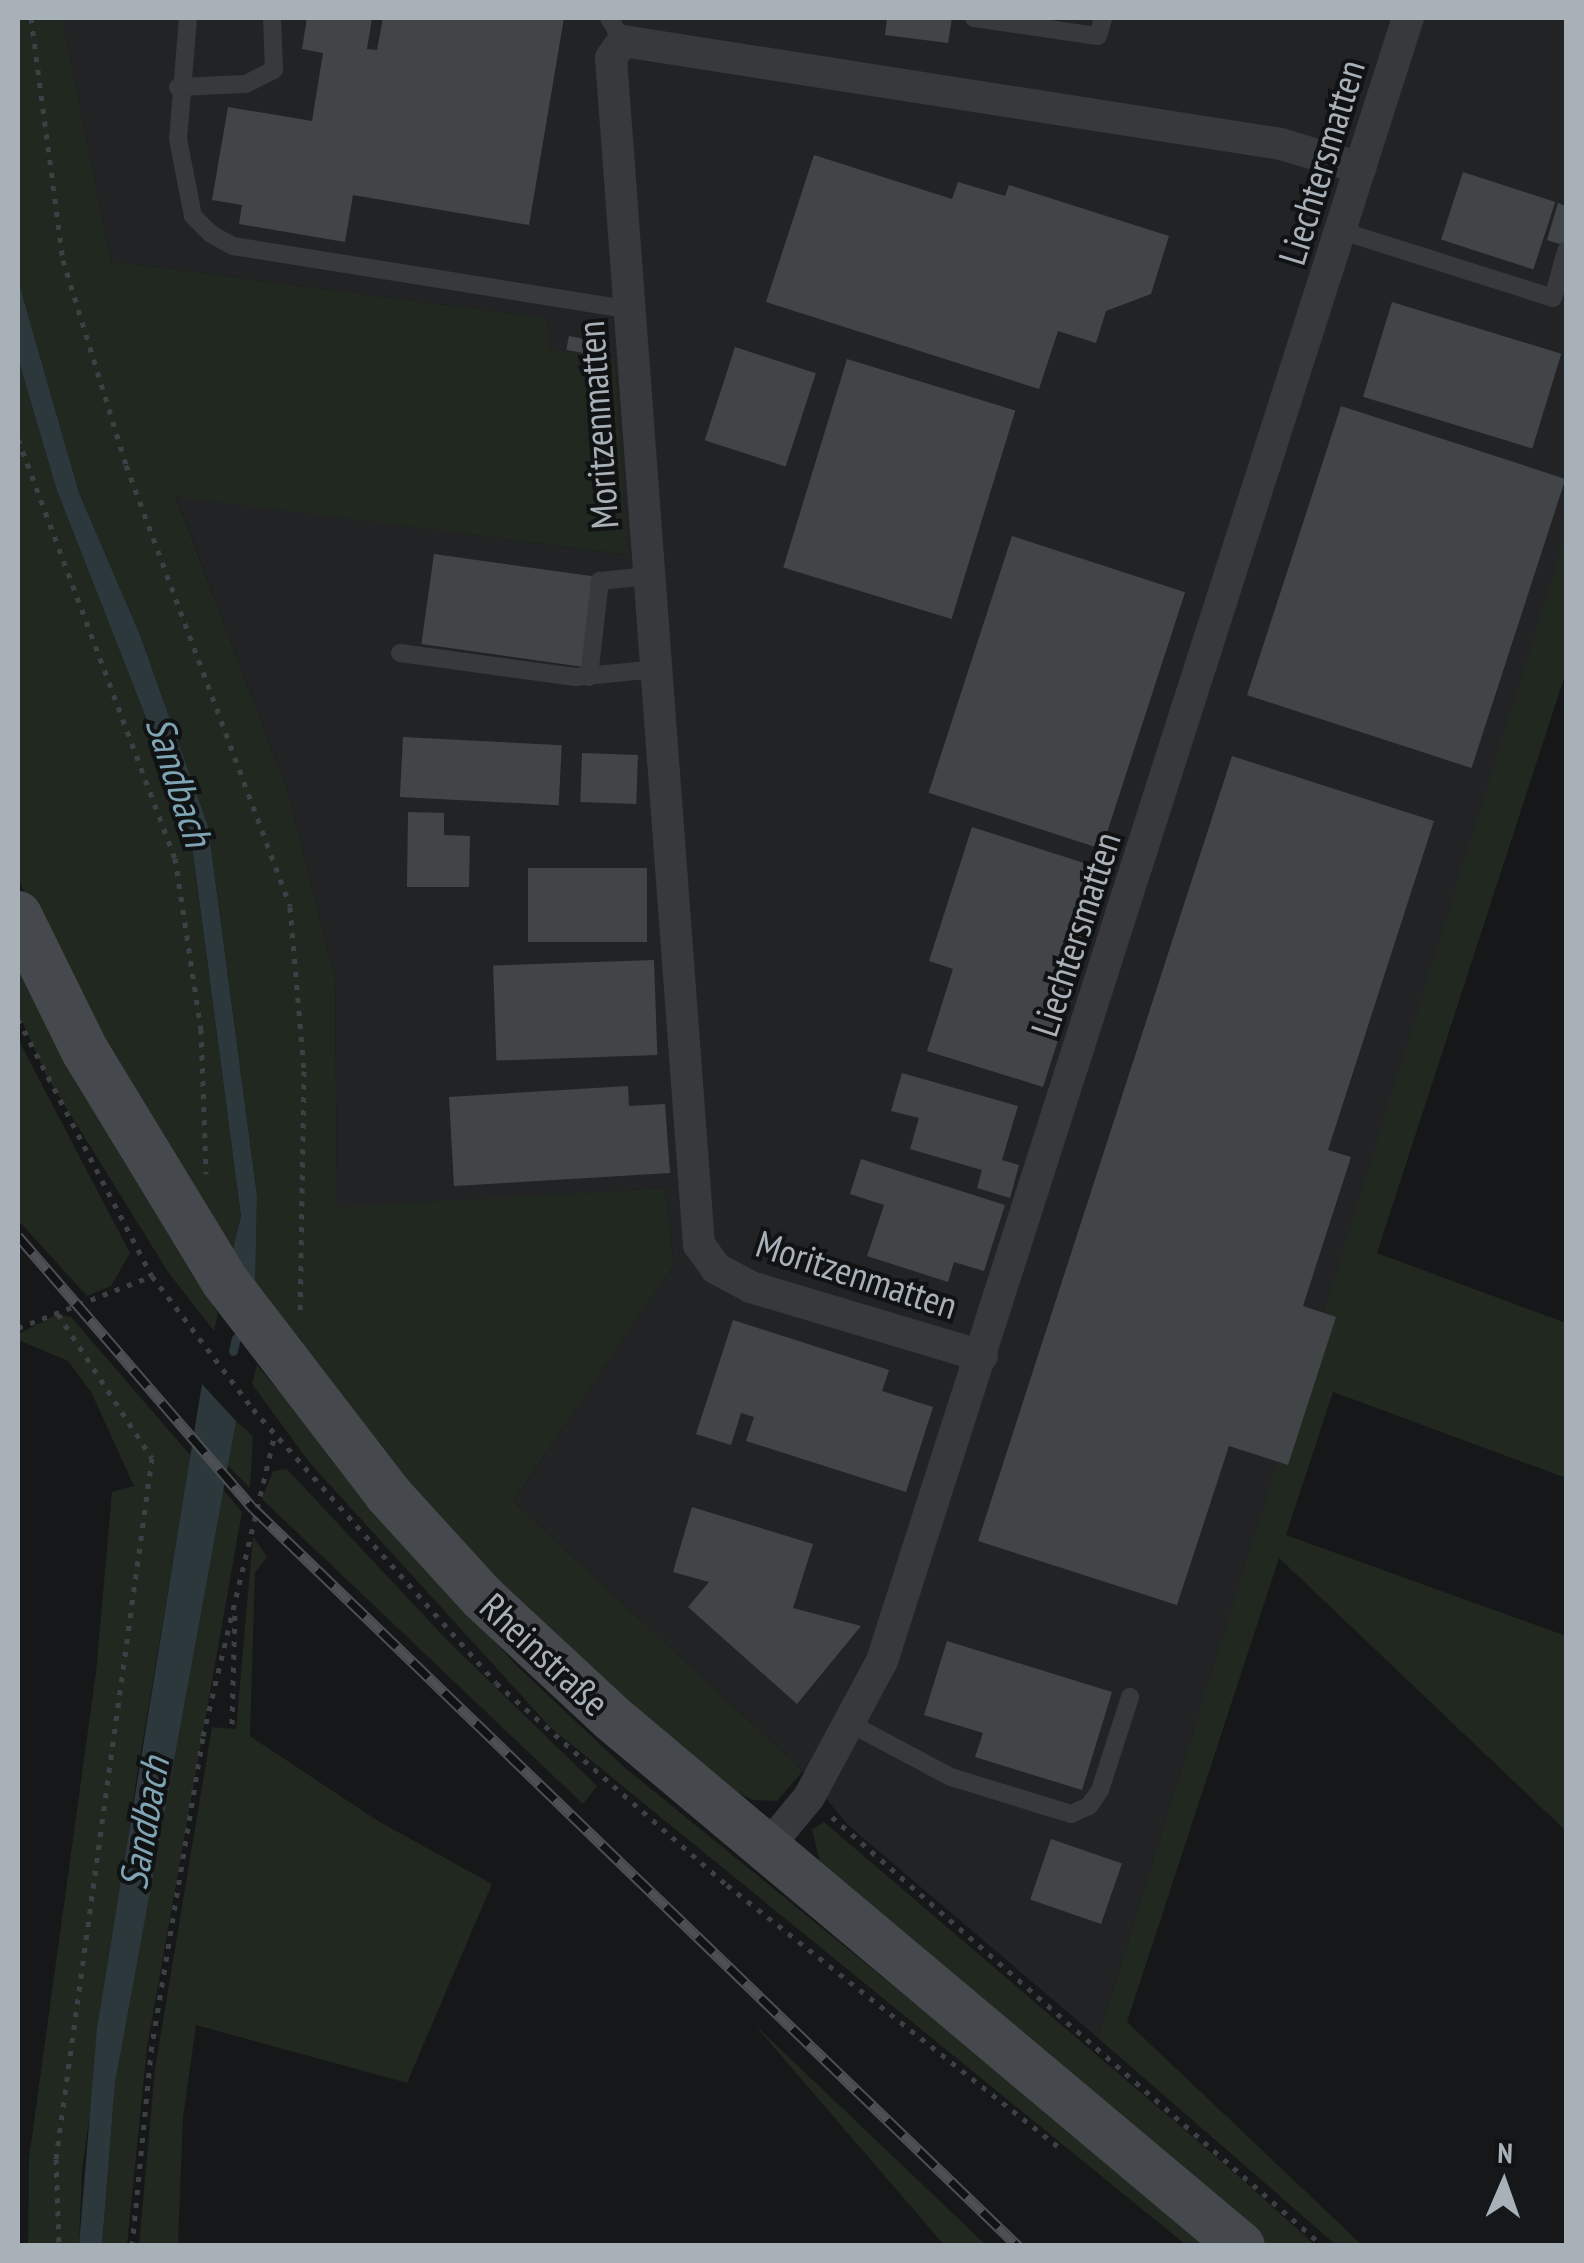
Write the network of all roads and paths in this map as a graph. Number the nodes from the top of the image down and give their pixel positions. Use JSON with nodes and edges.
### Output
{"nodes":[{"id":1,"x":31,"y":18,"type":"edge"},
{"id":2,"x":188,"y":18,"type":"edge"},
{"id":3,"x":272,"y":18,"type":"edge"},
{"id":4,"x":974,"y":18,"type":"edge"},
{"id":5,"x":1103,"y":18,"type":"edge"},
{"id":6,"x":1408,"y":18,"type":"edge"},
{"id":7,"x":616,"y":29,"type":"edge"},
{"id":8,"x":178,"y":87,"type":"junction"},
{"id":9,"x":1360,"y":168,"type":"junction"},
{"id":10,"x":1342,"y":230,"type":"junction"},
{"id":11,"x":1566,"y":252,"type":"edge"},
{"id":12,"x":628,"y":309,"type":"junction"},
{"id":13,"x":18,"y":438,"type":"edge"},
{"id":14,"x":649,"y":576,"type":"junction"},
{"id":15,"x":400,"y":653,"type":"dead end"},
{"id":16,"x":656,"y":669,"type":"junction"},
{"id":17,"x":590,"y":677,"type":"junction"},
{"id":18,"x":18,"y":915,"type":"edge"},
{"id":19,"x":18,"y":1018,"type":"edge"},
{"id":20,"x":185,"y":1221,"type":"junction"},
{"id":21,"x":152,"y":1276,"type":"junction"},
{"id":22,"x":58,"y":1314,"type":"junction"},
{"id":23,"x":18,"y":1328,"type":"edge"},
{"id":24,"x":982,"y":1356,"type":"junction"},
{"id":25,"x":280,"y":1357,"type":"junction"},
{"id":26,"x":275,"y":1434,"type":"junction"},
{"id":27,"x":236,"y":1600,"type":"junction"},
{"id":28,"x":1130,"y":1697,"type":"dead end"},
{"id":29,"x":232,"y":1724,"type":"dead end"},
{"id":30,"x":853,"y":1725,"type":"junction"},
{"id":31,"x":809,"y":1797,"type":"junction"},
{"id":32,"x":766,"y":1849,"type":"junction"},
{"id":33,"x":1072,"y":2157,"type":"dead end"},
{"id":34,"x":58,"y":2246,"type":"edge"},
{"id":35,"x":132,"y":2246,"type":"edge"},
{"id":36,"x":1241,"y":2246,"type":"edge"},
{"id":37,"x":1323,"y":2246,"type":"edge"}],
"edges":[{"from":1,"to":25,"type":"path"},
{"from":2,"to":8,"type":"lane"},
{"from":3,"to":8,"type":"lane"},
{"from":4,"to":5,"type":"lane"},
{"from":6,"to":9,"type":"street","name":"Liechtersmatten"},
{"from":7,"to":9,"type":"street","name":"Moritzenmatten"},
{"from":7,"to":12,"type":"street","name":"Moritzenmatten"},
{"from":8,"to":12,"type":"lane"},
{"from":9,"to":10,"type":"street","name":"Liechtersmatten"},
{"from":10,"to":11,"type":"lane"},
{"from":10,"to":24,"type":"street","name":"Liechtersmatten"},
{"from":12,"to":14,"type":"street","name":"Moritzenmatten"},
{"from":13,"to":20,"type":"path"},
{"from":14,"to":16,"type":"street","name":"Moritzenmatten"},
{"from":14,"to":17,"type":"lane"},
{"from":15,"to":17,"type":"lane"},
{"from":16,"to":17,"type":"lane"},
{"from":16,"to":24,"type":"street","name":"Moritzenmatten"},
{"from":18,"to":20,"type":"street","name":"Rheinstraße"},
{"from":19,"to":21,"type":"path"},
{"from":20,"to":25,"type":"street","name":"Rheinstraße"},
{"from":21,"to":22,"type":"path"},
{"from":21,"to":26,"type":"path"},
{"from":22,"to":23,"type":"path"},
{"from":22,"to":34,"type":"path"},
{"from":24,"to":30,"type":"street","name":"Liechtersmatten"},
{"from":25,"to":32,"type":"street","name":"Rheinstraße"},
{"from":26,"to":27,"type":"path"},
{"from":26,"to":33,"type":"path"},
{"from":27,"to":29,"type":"path"},
{"from":27,"to":35,"type":"path"},
{"from":28,"to":30,"type":"lane"},
{"from":30,"to":31,"type":"street","name":"Liechtersmatten"},
{"from":31,"to":32,"type":"street","name":"Liechtersmatten"},
{"from":31,"to":37,"type":"path"},
{"from":32,"to":36,"type":"street","name":"Rheinstraße"}]}
